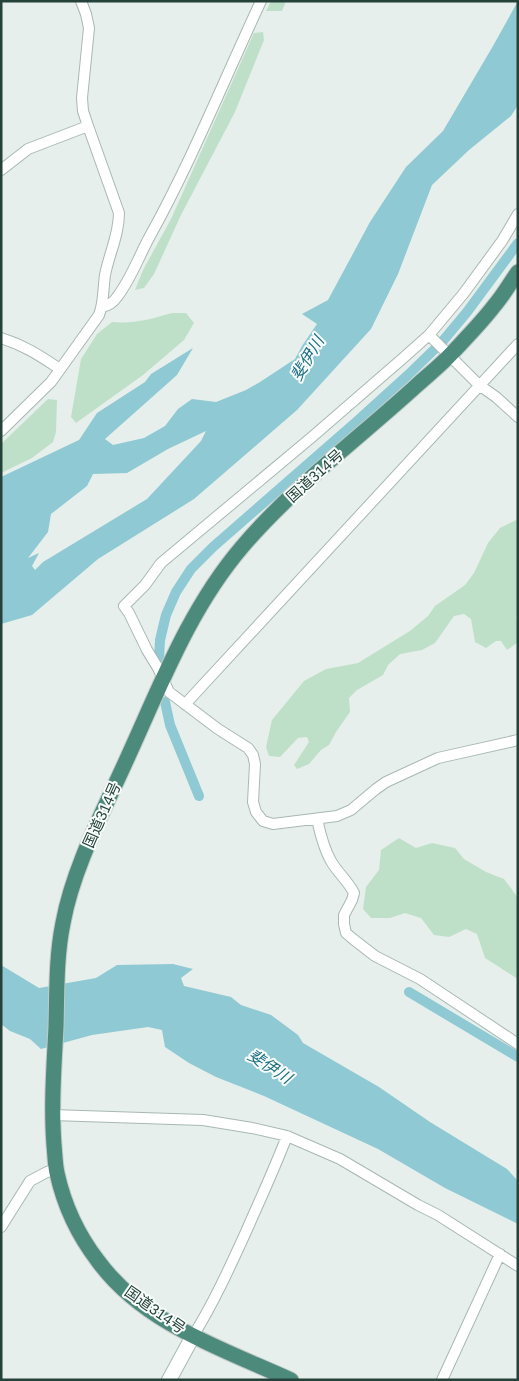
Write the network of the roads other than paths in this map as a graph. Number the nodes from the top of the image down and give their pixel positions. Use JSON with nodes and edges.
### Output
{"nodes":[{"id":1,"x":81,"y":1,"type":"edge"},
{"id":2,"x":261,"y":1,"type":"edge"},
{"id":3,"x":88,"y":126,"type":"junction"},
{"id":4,"x":1,"y":170,"type":"edge"},
{"id":5,"x":518,"y":214,"type":"edge"},
{"id":6,"x":518,"y":272,"type":"edge"},
{"id":7,"x":102,"y":308,"type":"junction"},
{"id":8,"x":428,"y":335,"type":"junction"},
{"id":9,"x":1,"y":338,"type":"edge"},
{"id":10,"x":518,"y":344,"type":"edge"},
{"id":11,"x":450,"y":355,"type":"junction"},
{"id":12,"x":60,"y":370,"type":"junction"},
{"id":13,"x":480,"y":385,"type":"junction"},
{"id":14,"x":518,"y":417,"type":"edge"},
{"id":15,"x":1,"y":432,"type":"edge"},
{"id":16,"x":163,"y":681,"type":"junction"},
{"id":17,"x":186,"y":705,"type":"junction"},
{"id":18,"x":518,"y":740,"type":"edge"},
{"id":19,"x":317,"y":819,"type":"junction"},
{"id":20,"x":518,"y":1044,"type":"edge"},
{"id":21,"x":52,"y":1113,"type":"junction"},
{"id":22,"x":287,"y":1136,"type":"junction"},
{"id":23,"x":56,"y":1169,"type":"junction"},
{"id":24,"x":1,"y":1227,"type":"edge"},
{"id":25,"x":500,"y":1254,"type":"junction"},
{"id":26,"x":518,"y":1266,"type":"edge"},
{"id":27,"x":192,"y":1336,"type":"junction"},
{"id":28,"x":169,"y":1380,"type":"edge"},
{"id":29,"x":291,"y":1380,"type":"edge"},
{"id":30,"x":442,"y":1380,"type":"edge"}],
"edges":[{"from":1,"to":3,"type":"street"},
{"from":2,"to":7,"type":"street"},
{"from":3,"to":4,"type":"street"},
{"from":3,"to":7,"type":"street"},
{"from":5,"to":8,"type":"street"},
{"from":6,"to":11,"type":"highway","name":"国道314号"},
{"from":7,"to":12,"type":"street"},
{"from":8,"to":11,"type":"street"},
{"from":8,"to":16,"type":"street"},
{"from":9,"to":12,"type":"street"},
{"from":10,"to":13,"type":"street"},
{"from":11,"to":13,"type":"street"},
{"from":11,"to":16,"type":"highway","name":"国道314号"},
{"from":12,"to":15,"type":"street"},
{"from":13,"to":14,"type":"street"},
{"from":13,"to":17,"type":"street"},
{"from":16,"to":17,"type":"street"},
{"from":16,"to":21,"type":"highway","name":"国道314号"},
{"from":17,"to":19,"type":"street"},
{"from":18,"to":19,"type":"street"},
{"from":19,"to":20,"type":"street"},
{"from":21,"to":22,"type":"street"},
{"from":21,"to":23,"type":"highway","name":"国道314号"},
{"from":22,"to":25,"type":"street"},
{"from":22,"to":27,"type":"street"},
{"from":23,"to":24,"type":"street"},
{"from":23,"to":27,"type":"highway","name":"国道314号"},
{"from":25,"to":26,"type":"street"},
{"from":25,"to":30,"type":"street"},
{"from":27,"to":28,"type":"main road"},
{"from":27,"to":29,"type":"highway","name":"国道314号"}]}
